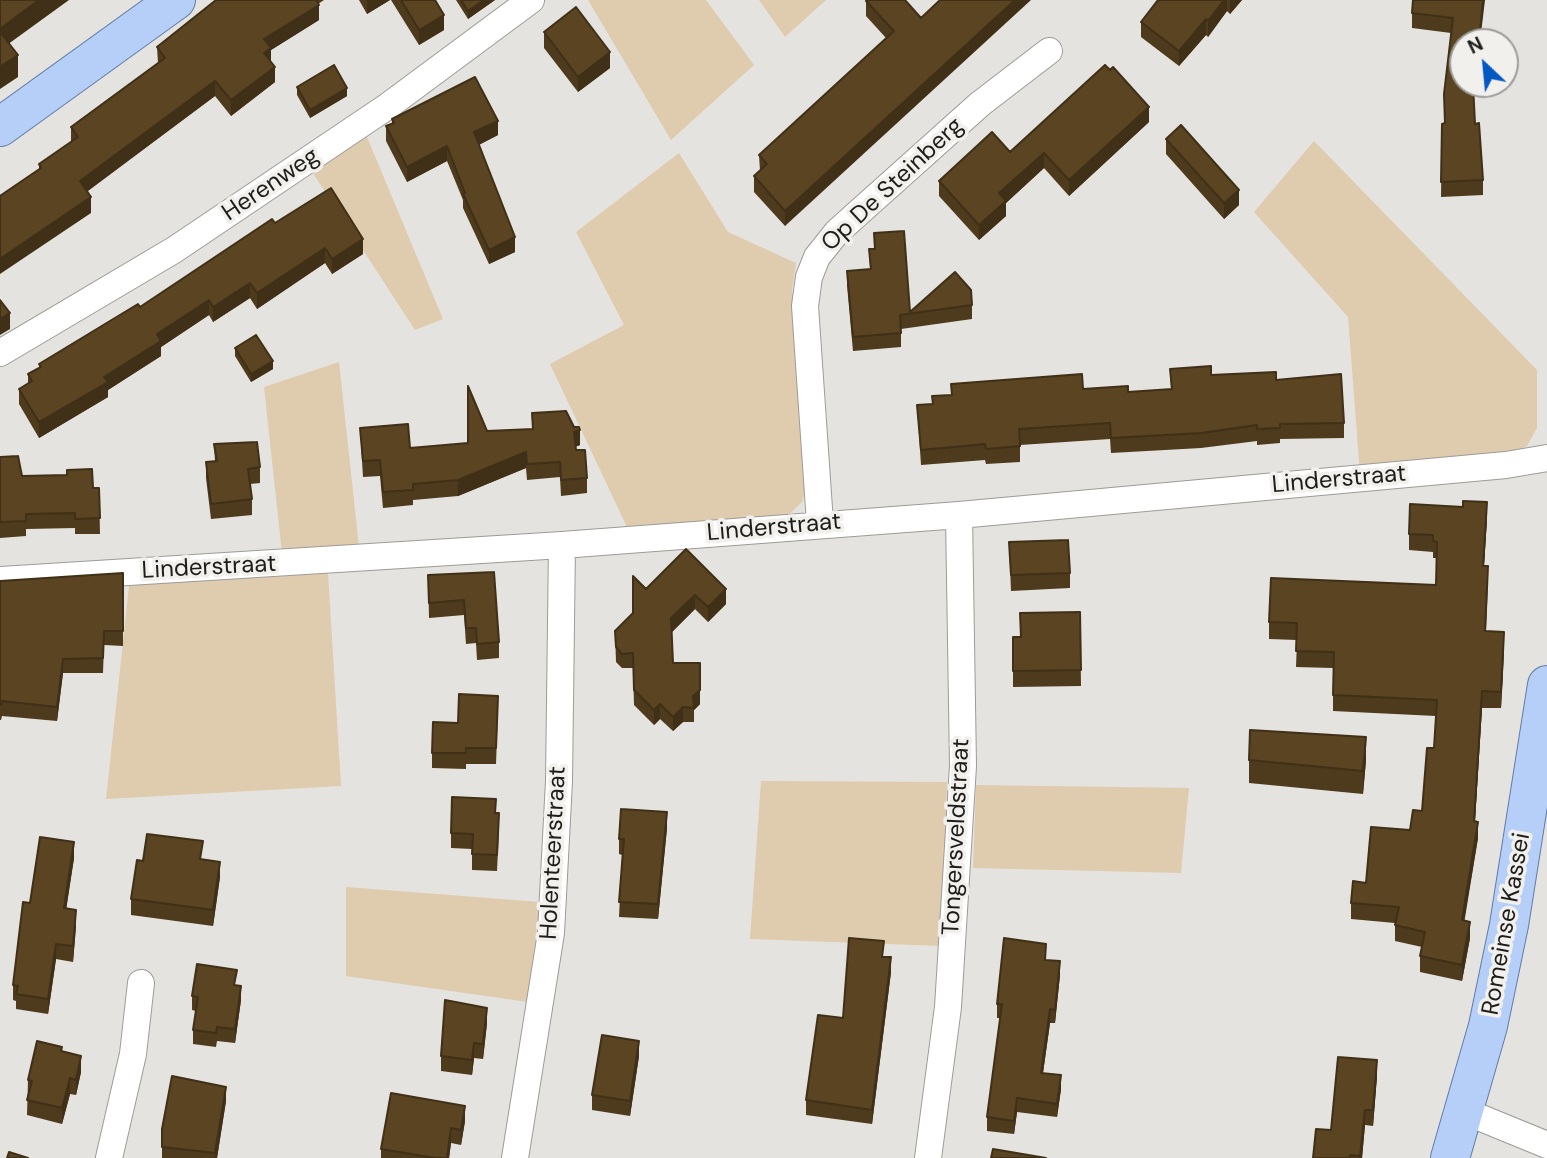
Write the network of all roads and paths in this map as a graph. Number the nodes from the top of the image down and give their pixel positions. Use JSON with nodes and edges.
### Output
{"nodes":[{"id":1,"x":176,"y":0,"type":"edge"},
{"id":2,"x":531,"y":0,"type":"edge"},
{"id":3,"x":1049,"y":51,"type":"dead end"},
{"id":4,"x":0,"y":127,"type":"edge"},
{"id":5,"x":0,"y":353,"type":"edge"},
{"id":6,"x":1547,"y":458,"type":"edge"},
{"id":7,"x":959,"y":515,"type":"junction"},
{"id":8,"x":820,"y":523,"type":"junction"},
{"id":9,"x":562,"y":545,"type":"junction"},
{"id":10,"x":0,"y":580,"type":"edge"},
{"id":11,"x":1547,"y":685,"type":"edge"},
{"id":12,"x":141,"y":983,"type":"dead end"},
{"id":13,"x":1464,"y":1111,"type":"junction"},
{"id":14,"x":1547,"y":1145,"type":"edge"},
{"id":15,"x":108,"y":1158,"type":"edge"},
{"id":16,"x":514,"y":1158,"type":"edge"},
{"id":17,"x":928,"y":1158,"type":"edge"},
{"id":18,"x":1450,"y":1158,"type":"edge"}],
"edges":[{"from":1,"to":4,"type":"main road"},
{"from":2,"to":5,"type":"street","name":"Herenweg"},
{"from":3,"to":8,"type":"street","name":"Op De Steinberg"},
{"from":6,"to":7,"type":"street","name":"Linderstraat"},
{"from":7,"to":8,"type":"street","name":"Linderstraat"},
{"from":7,"to":17,"type":"street","name":"Tongersveldstraat"},
{"from":8,"to":9,"type":"street","name":"Linderstraat"},
{"from":9,"to":10,"type":"street","name":"Linderstraat"},
{"from":9,"to":16,"type":"street","name":"Holenteerstraat"},
{"from":11,"to":13,"type":"main road","name":"Romeinse Kassei"},
{"from":12,"to":15,"type":"street"},
{"from":13,"to":14,"type":"street"},
{"from":13,"to":18,"type":"main road","name":"Romeinse Kassei"}]}
